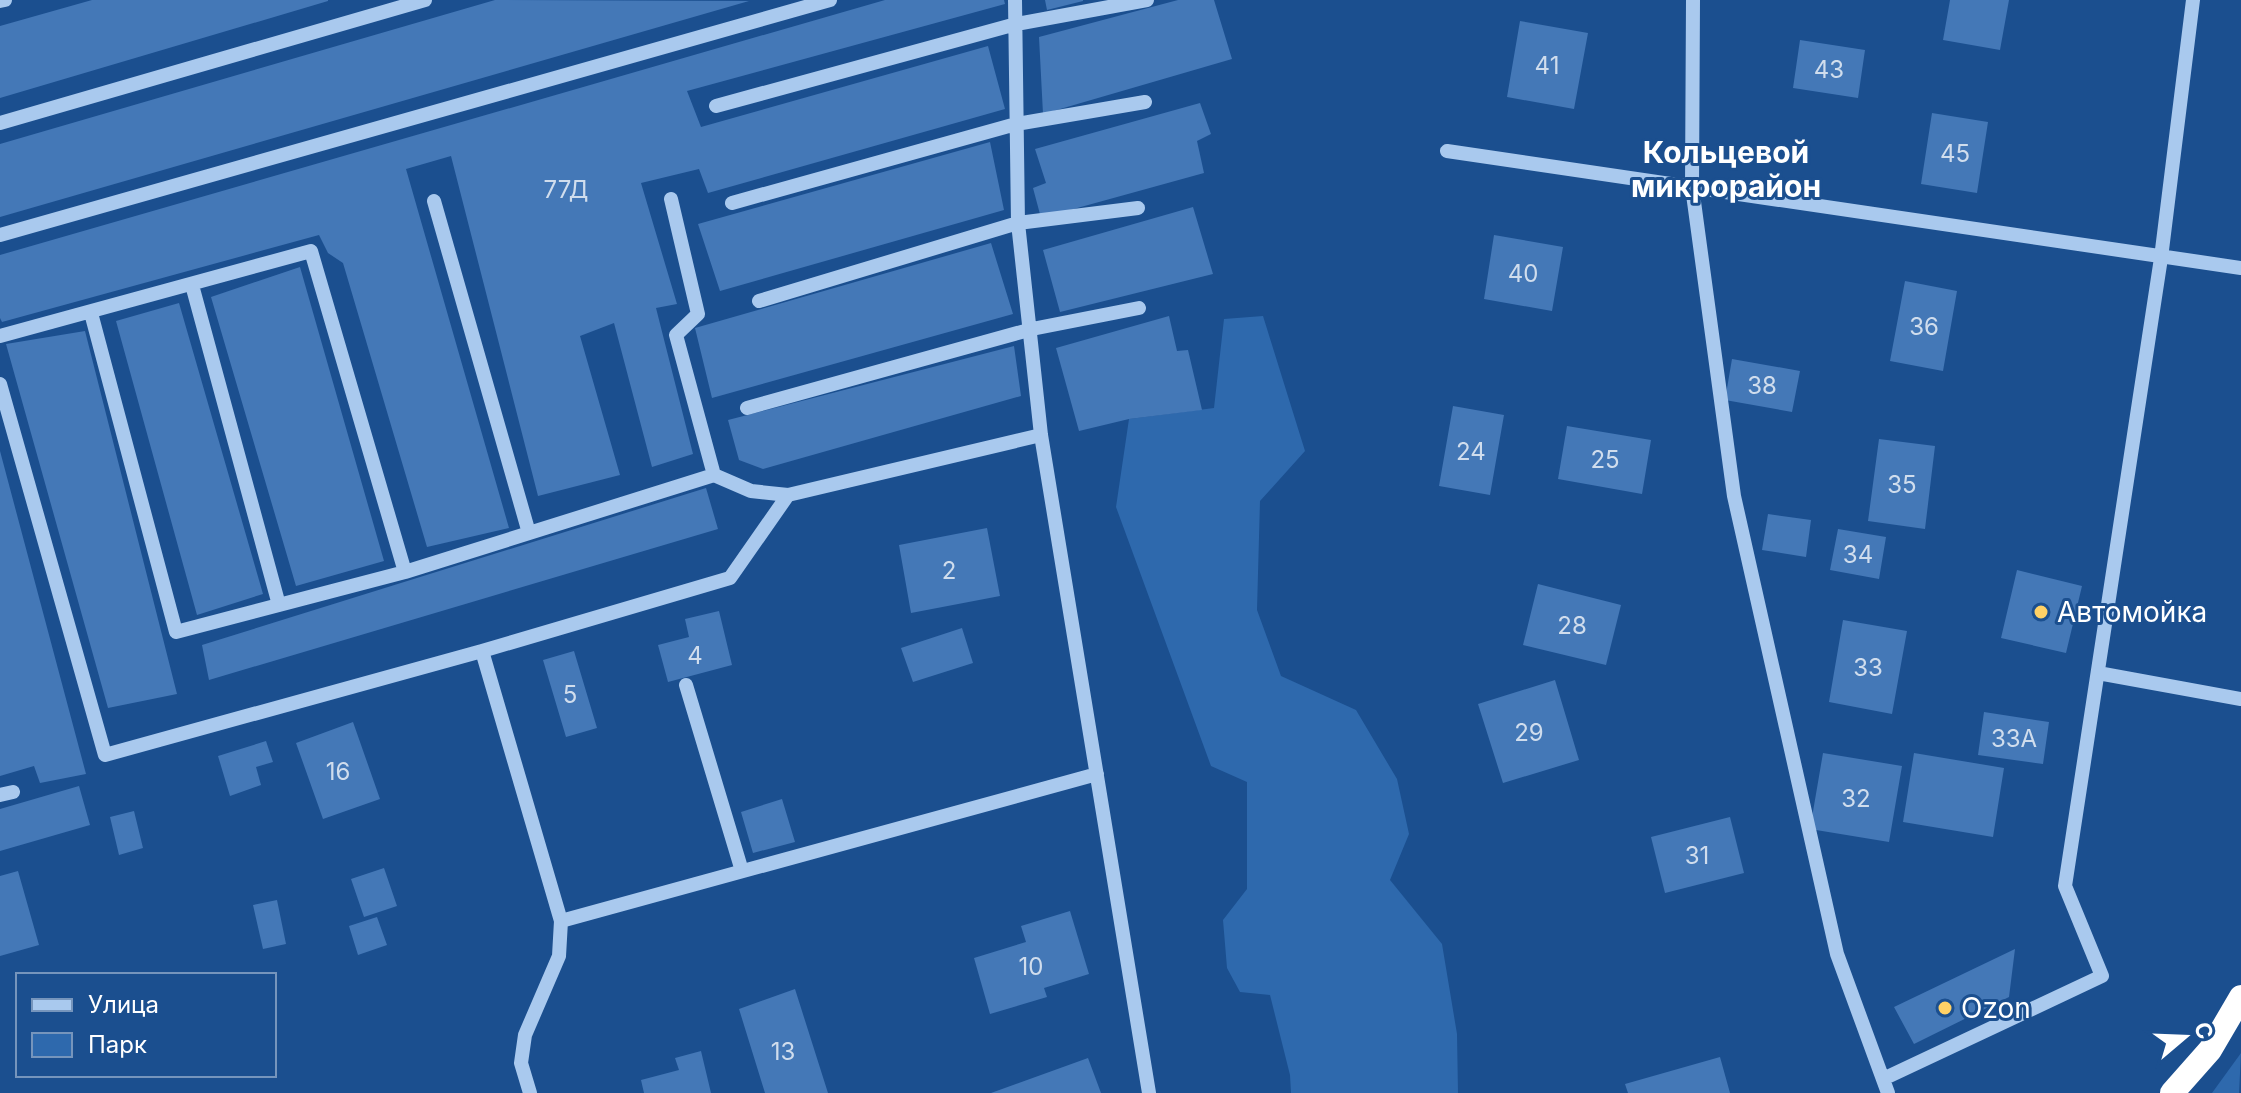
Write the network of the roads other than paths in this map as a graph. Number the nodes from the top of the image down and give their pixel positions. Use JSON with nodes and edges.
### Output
{"nodes":[{"id":1,"x":425,"y":0,"type":"edge"},
{"id":2,"x":830,"y":0,"type":"edge"},
{"id":3,"x":1015,"y":0,"type":"edge"},
{"id":4,"x":1147,"y":0,"type":"edge"},
{"id":5,"x":1693,"y":0,"type":"edge"},
{"id":6,"x":2193,"y":0,"type":"edge"},
{"id":7,"x":1016,"y":24,"type":"junction"},
{"id":8,"x":1145,"y":102,"type":"dead end"},
{"id":9,"x":716,"y":106,"type":"dead end"},
{"id":10,"x":0,"y":123,"type":"edge"},
{"id":11,"x":1016,"y":124,"type":"junction"},
{"id":12,"x":1447,"y":151,"type":"dead end"},
{"id":13,"x":1692,"y":187,"type":"junction"},
{"id":14,"x":671,"y":199,"type":"dead end"},
{"id":15,"x":434,"y":201,"type":"dead end"},
{"id":16,"x":732,"y":203,"type":"dead end"},
{"id":17,"x":1138,"y":208,"type":"dead end"},
{"id":18,"x":1018,"y":223,"type":"junction"},
{"id":19,"x":0,"y":235,"type":"edge"},
{"id":20,"x":2161,"y":258,"type":"junction"},
{"id":21,"x":2241,"y":268,"type":"edge"},
{"id":22,"x":192,"y":285,"type":"junction"},
{"id":23,"x":759,"y":301,"type":"dead end"},
{"id":24,"x":1139,"y":308,"type":"dead end"},
{"id":25,"x":91,"y":313,"type":"junction"},
{"id":26,"x":1032,"y":329,"type":"junction"},
{"id":27,"x":0,"y":336,"type":"edge"},
{"id":28,"x":0,"y":384,"type":"edge"},
{"id":29,"x":747,"y":408,"type":"dead end"},
{"id":30,"x":1041,"y":435,"type":"junction"},
{"id":31,"x":714,"y":475,"type":"junction"},
{"id":32,"x":788,"y":495,"type":"junction"},
{"id":33,"x":529,"y":533,"type":"junction"},
{"id":34,"x":405,"y":572,"type":"junction"},
{"id":35,"x":279,"y":605,"type":"junction"},
{"id":36,"x":482,"y":651,"type":"junction"},
{"id":37,"x":2098,"y":673,"type":"junction"},
{"id":38,"x":686,"y":685,"type":"dead end"},
{"id":39,"x":2241,"y":699,"type":"edge"},
{"id":40,"x":1097,"y":774,"type":"junction"},
{"id":41,"x":742,"y":871,"type":"junction"},
{"id":42,"x":561,"y":921,"type":"junction"},
{"id":43,"x":2241,"y":997,"type":"edge"},
{"id":44,"x":1886,"y":1086,"type":"edge"},
{"id":45,"x":530,"y":1093,"type":"edge"},
{"id":46,"x":1149,"y":1093,"type":"edge"},
{"id":47,"x":2172,"y":1093,"type":"edge"}],
"edges":[{"from":1,"to":10,"type":"street"},
{"from":2,"to":19,"type":"street"},
{"from":3,"to":7,"type":"street"},
{"from":4,"to":7,"type":"street"},
{"from":5,"to":13,"type":"street"},
{"from":6,"to":20,"type":"street"},
{"from":7,"to":9,"type":"street"},
{"from":7,"to":11,"type":"street"},
{"from":8,"to":11,"type":"street"},
{"from":11,"to":16,"type":"street"},
{"from":11,"to":18,"type":"street"},
{"from":12,"to":13,"type":"street"},
{"from":13,"to":20,"type":"street"},
{"from":13,"to":44,"type":"street"},
{"from":14,"to":31,"type":"street"},
{"from":15,"to":33,"type":"street"},
{"from":17,"to":18,"type":"street"},
{"from":18,"to":23,"type":"street"},
{"from":18,"to":26,"type":"street"},
{"from":20,"to":21,"type":"street"},
{"from":20,"to":37,"type":"street"},
{"from":22,"to":25,"type":"street"},
{"from":22,"to":34,"type":"street"},
{"from":22,"to":35,"type":"street"},
{"from":24,"to":26,"type":"street"},
{"from":25,"to":27,"type":"street"},
{"from":25,"to":35,"type":"street"},
{"from":26,"to":29,"type":"street"},
{"from":26,"to":30,"type":"street"},
{"from":28,"to":36,"type":"street"},
{"from":30,"to":32,"type":"street"},
{"from":30,"to":40,"type":"street"},
{"from":31,"to":32,"type":"street"},
{"from":31,"to":33,"type":"street"},
{"from":32,"to":36,"type":"street"},
{"from":33,"to":34,"type":"street"},
{"from":34,"to":35,"type":"street"},
{"from":36,"to":42,"type":"street"},
{"from":37,"to":39,"type":"street"},
{"from":37,"to":44,"type":"street"},
{"from":38,"to":41,"type":"street"},
{"from":40,"to":41,"type":"street"},
{"from":40,"to":46,"type":"street"},
{"from":41,"to":42,"type":"street"},
{"from":42,"to":45,"type":"street"},
{"from":43,"to":47,"type":"highway"}]}
